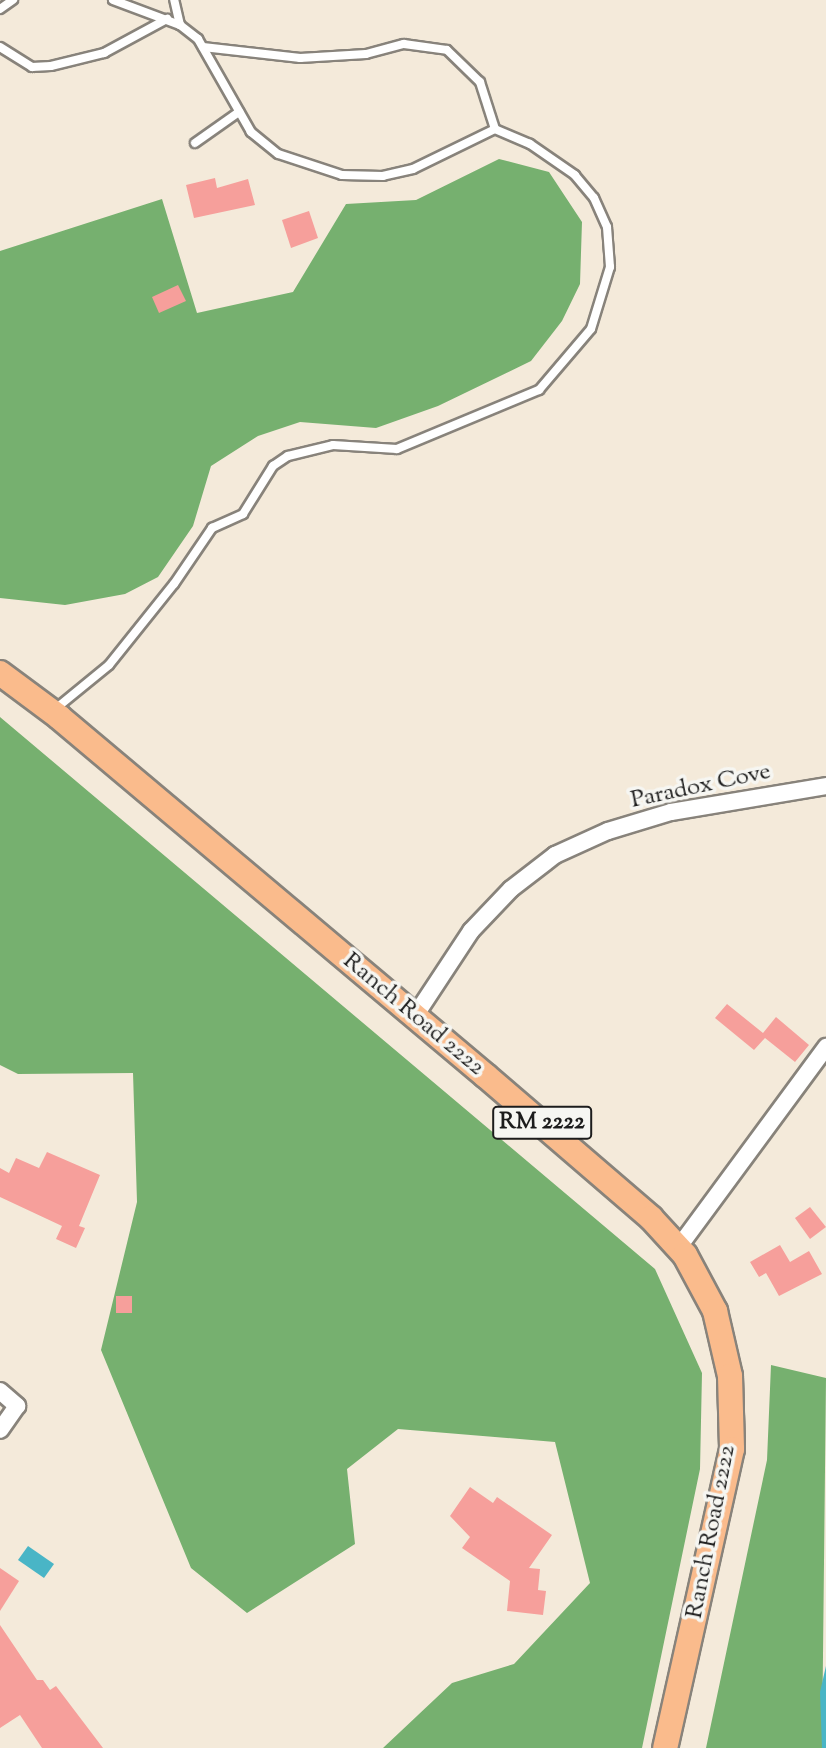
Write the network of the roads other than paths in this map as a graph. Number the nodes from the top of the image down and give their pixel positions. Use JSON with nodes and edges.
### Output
{"nodes":[{"id":1,"x":13,"y":0,"type":"edge"},
{"id":2,"x":113,"y":0,"type":"edge"},
{"id":3,"x":174,"y":0,"type":"edge"},
{"id":4,"x":0,"y":9,"type":"edge"},
{"id":5,"x":167,"y":19,"type":"junction"},
{"id":6,"x":180,"y":25,"type":"junction"},
{"id":7,"x":0,"y":47,"type":"edge"},
{"id":8,"x":202,"y":47,"type":"junction"},
{"id":9,"x":239,"y":112,"type":"junction"},
{"id":10,"x":495,"y":129,"type":"junction"},
{"id":11,"x":195,"y":143,"type":"dead end"},
{"id":12,"x":0,"y":673,"type":"edge"},
{"id":13,"x":52,"y":712,"type":"junction"},
{"id":14,"x":826,"y":786,"type":"edge"},
{"id":15,"x":415,"y":1016,"type":"junction"},
{"id":16,"x":826,"y":1047,"type":"edge"},
{"id":17,"x":678,"y":1248,"type":"junction"},
{"id":18,"x":0,"y":1391,"type":"edge"},
{"id":19,"x":0,"y":1430,"type":"edge"},
{"id":20,"x":665,"y":1748,"type":"edge"}],
"edges":[{"from":1,"to":4,"type":"lane"},
{"from":2,"to":5,"type":"lane"},
{"from":3,"to":6,"type":"lane"},
{"from":5,"to":6,"type":"lane"},
{"from":5,"to":7,"type":"lane"},
{"from":6,"to":8,"type":"lane"},
{"from":8,"to":9,"type":"lane"},
{"from":8,"to":10,"type":"lane"},
{"from":9,"to":10,"type":"lane"},
{"from":9,"to":11,"type":"lane"},
{"from":10,"to":13,"type":"lane"},
{"from":12,"to":13,"type":"main road","name":"Ranch Road 2222","number":"RM 2222"},
{"from":13,"to":15,"type":"main road","name":"Ranch Road 2222","number":"RM 2222"},
{"from":14,"to":15,"type":"street","name":"Paradox Cove"},
{"from":15,"to":17,"type":"main road","name":"Ranch Road 2222","number":"RM 2222"},
{"from":16,"to":17,"type":"street"},
{"from":17,"to":20,"type":"main road","name":"Ranch Road 2222","number":"RM 2222"},
{"from":18,"to":19,"type":"street"}]}
